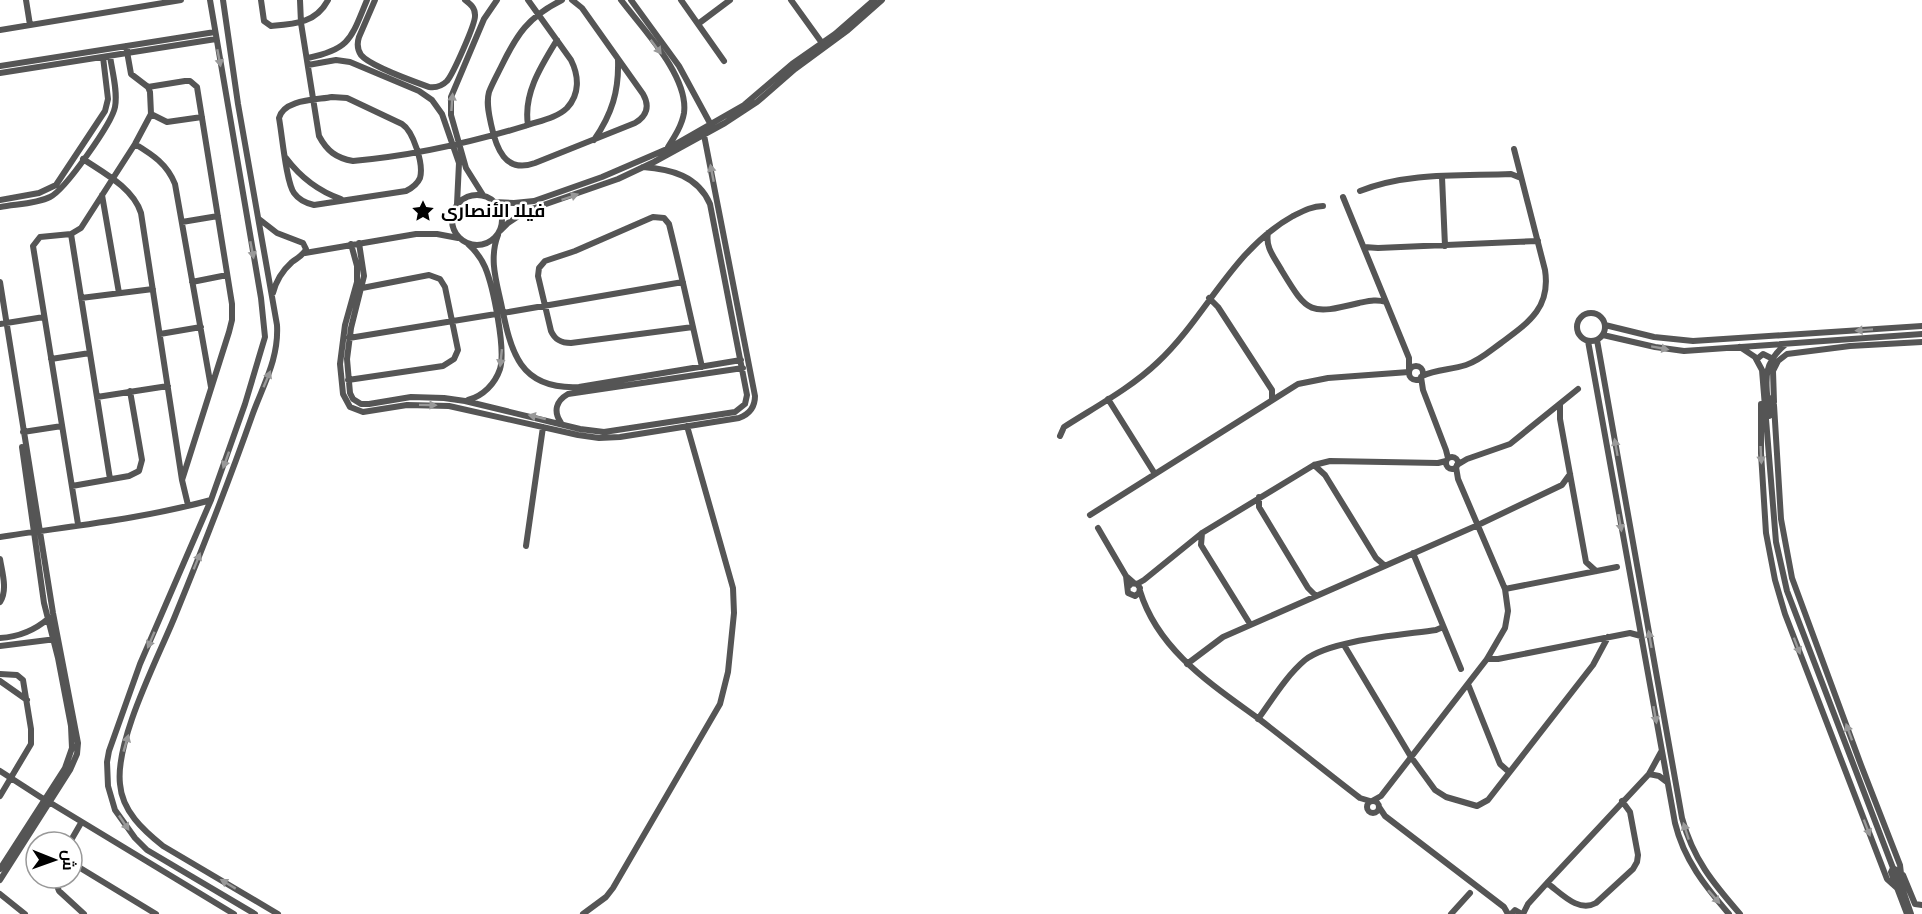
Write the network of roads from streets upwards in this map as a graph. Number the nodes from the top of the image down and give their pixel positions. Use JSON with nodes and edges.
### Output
{"nodes":[{"id":1,"x":26,"y":0,"type":"edge"},
{"id":2,"x":181,"y":0,"type":"edge"},
{"id":3,"x":210,"y":0,"type":"edge"},
{"id":4,"x":223,"y":0,"type":"edge"},
{"id":5,"x":261,"y":0,"type":"edge"},
{"id":6,"x":300,"y":0,"type":"edge"},
{"id":7,"x":328,"y":0,"type":"edge"},
{"id":8,"x":367,"y":0,"type":"edge"},
{"id":9,"x":375,"y":0,"type":"edge"},
{"id":10,"x":465,"y":0,"type":"edge"},
{"id":11,"x":497,"y":0,"type":"edge"},
{"id":12,"x":528,"y":0,"type":"edge"},
{"id":13,"x":562,"y":0,"type":"edge"},
{"id":14,"x":572,"y":0,"type":"edge"},
{"id":15,"x":621,"y":0,"type":"edge"},
{"id":16,"x":631,"y":0,"type":"edge"},
{"id":17,"x":681,"y":0,"type":"edge"},
{"id":18,"x":730,"y":0,"type":"edge"},
{"id":19,"x":791,"y":0,"type":"edge"},
{"id":20,"x":874,"y":0,"type":"edge"},
{"id":21,"x":882,"y":0,"type":"edge"},
{"id":22,"x":146,"y":3,"type":"edge"},
{"id":23,"x":475,"y":16,"type":"junction"},
{"id":24,"x":539,"y":16,"type":"junction"},
{"id":25,"x":484,"y":19,"type":"junction"},
{"id":26,"x":302,"y":23,"type":"junction"},
{"id":27,"x":698,"y":24,"type":"junction"},
{"id":28,"x":30,"y":25,"type":"junction"},
{"id":29,"x":0,"y":30,"type":"edge"},
{"id":30,"x":215,"y":35,"type":"junction"},
{"id":31,"x":356,"y":36,"type":"junction"},
{"id":32,"x":557,"y":40,"type":"junction"},
{"id":33,"x":822,"y":43,"type":"junction"},
{"id":34,"x":127,"y":49,"type":"junction"},
{"id":35,"x":106,"y":56,"type":"junction"},
{"id":36,"x":618,"y":59,"type":"junction"},
{"id":37,"x":308,"y":61,"type":"junction"},
{"id":38,"x":724,"y":61,"type":"dead end"},
{"id":39,"x":371,"y":63,"type":"junction"},
{"id":40,"x":0,"y":66,"type":"edge"},
{"id":41,"x":367,"y":70,"type":"junction"},
{"id":42,"x":0,"y":73,"type":"edge"},
{"id":43,"x":225,"y":86,"type":"junction"},
{"id":44,"x":148,"y":87,"type":"junction"},
{"id":45,"x":236,"y":87,"type":"junction"},
{"id":46,"x":429,"y":87,"type":"junction"},
{"id":47,"x":426,"y":95,"type":"junction"},
{"id":48,"x":314,"y":100,"type":"junction"},
{"id":49,"x":238,"y":104,"type":"junction"},
{"id":50,"x":228,"y":106,"type":"junction"},
{"id":51,"x":151,"y":114,"type":"junction"},
{"id":52,"x":202,"y":117,"type":"junction"},
{"id":53,"x":528,"y":125,"type":"junction"},
{"id":54,"x":711,"y":125,"type":"junction"},
{"id":55,"x":494,"y":135,"type":"junction"},
{"id":56,"x":704,"y":135,"type":"junction"},
{"id":57,"x":594,"y":140,"type":"junction"},
{"id":58,"x":135,"y":144,"type":"junction"},
{"id":59,"x":456,"y":145,"type":"junction"},
{"id":60,"x":667,"y":149,"type":"junction"},
{"id":61,"x":1514,"y":149,"type":"dead end"},
{"id":62,"x":417,"y":152,"type":"junction"},
{"id":63,"x":286,"y":157,"type":"junction"},
{"id":64,"x":83,"y":159,"type":"junction"},
{"id":65,"x":1518,"y":164,"type":"junction"},
{"id":66,"x":643,"y":167,"type":"junction"},
{"id":67,"x":1511,"y":174,"type":"junction"},
{"id":68,"x":1442,"y":177,"type":"junction"},
{"id":69,"x":113,"y":179,"type":"junction"},
{"id":70,"x":1522,"y":179,"type":"junction"},
{"id":71,"x":62,"y":183,"type":"junction"},
{"id":72,"x":1360,"y":191,"type":"dead end"},
{"id":73,"x":102,"y":195,"type":"junction"},
{"id":74,"x":483,"y":195,"type":"junction"},
{"id":75,"x":1343,"y":196,"type":"dead end"},
{"id":76,"x":0,"y":200,"type":"edge"},
{"id":77,"x":343,"y":200,"type":"junction"},
{"id":78,"x":494,"y":202,"type":"junction"},
{"id":79,"x":457,"y":204,"type":"junction"},
{"id":80,"x":1323,"y":206,"type":"dead end"},
{"id":81,"x":0,"y":207,"type":"edge"},
{"id":82,"x":218,"y":216,"type":"junction"},
{"id":83,"x":258,"y":219,"type":"junction"},
{"id":84,"x":182,"y":222,"type":"junction"},
{"id":85,"x":1268,"y":232,"type":"junction"},
{"id":86,"x":499,"y":233,"type":"junction"},
{"id":87,"x":71,"y":234,"type":"junction"},
{"id":88,"x":459,"y":238,"type":"junction"},
{"id":89,"x":1538,"y":241,"type":"junction"},
{"id":90,"x":358,"y":243,"type":"junction"},
{"id":91,"x":351,"y":244,"type":"junction"},
{"id":92,"x":468,"y":244,"type":"junction"},
{"id":93,"x":1254,"y":244,"type":"junction"},
{"id":94,"x":1445,"y":246,"type":"junction"},
{"id":95,"x":1268,"y":247,"type":"junction"},
{"id":96,"x":1364,"y":247,"type":"junction"},
{"id":97,"x":1378,"y":248,"type":"junction"},
{"id":98,"x":305,"y":253,"type":"junction"},
{"id":99,"x":1368,"y":257,"type":"junction"},
{"id":100,"x":227,"y":275,"type":"junction"},
{"id":101,"x":0,"y":282,"type":"edge"},
{"id":102,"x":192,"y":282,"type":"junction"},
{"id":103,"x":683,"y":282,"type":"junction"},
{"id":104,"x":362,"y":288,"type":"junction"},
{"id":105,"x":153,"y":289,"type":"junction"},
{"id":106,"x":1382,"y":290,"type":"junction"},
{"id":107,"x":119,"y":293,"type":"junction"},
{"id":108,"x":272,"y":297,"type":"junction"},
{"id":109,"x":81,"y":298,"type":"junction"},
{"id":110,"x":1209,"y":298,"type":"junction"},
{"id":111,"x":1374,"y":300,"type":"junction"},
{"id":112,"x":1386,"y":302,"type":"junction"},
{"id":113,"x":545,"y":305,"type":"junction"},
{"id":114,"x":0,"y":306,"type":"edge"},
{"id":115,"x":499,"y":314,"type":"junction"},
{"id":116,"x":44,"y":317,"type":"junction"},
{"id":117,"x":452,"y":321,"type":"junction"},
{"id":118,"x":3,"y":324,"type":"edge"},
{"id":119,"x":1605,"y":325,"type":"junction"},
{"id":120,"x":1922,"y":326,"type":"edge"},
{"id":121,"x":201,"y":327,"type":"junction"},
{"id":122,"x":693,"y":327,"type":"junction"},
{"id":123,"x":160,"y":334,"type":"junction"},
{"id":124,"x":1922,"y":334,"type":"edge"},
{"id":125,"x":1600,"y":337,"type":"junction"},
{"id":126,"x":349,"y":338,"type":"junction"},
{"id":127,"x":1868,"y":338,"type":"junction"},
{"id":128,"x":1588,"y":341,"type":"junction"},
{"id":129,"x":1701,"y":341,"type":"junction"},
{"id":130,"x":1922,"y":342,"type":"edge"},
{"id":131,"x":1786,"y":343,"type":"junction"},
{"id":132,"x":1859,"y":345,"type":"junction"},
{"id":133,"x":1740,"y":347,"type":"junction"},
{"id":134,"x":1703,"y":349,"type":"junction"},
{"id":135,"x":90,"y":352,"type":"junction"},
{"id":136,"x":1409,"y":358,"type":"junction"},
{"id":137,"x":1771,"y":358,"type":"junction"},
{"id":138,"x":51,"y":359,"type":"junction"},
{"id":139,"x":1756,"y":359,"type":"junction"},
{"id":140,"x":741,"y":360,"type":"junction"},
{"id":141,"x":702,"y":367,"type":"junction"},
{"id":142,"x":743,"y":368,"type":"junction"},
{"id":143,"x":1420,"y":372,"type":"junction"},
{"id":144,"x":1410,"y":375,"type":"junction"},
{"id":145,"x":348,"y":380,"type":"junction"},
{"id":146,"x":168,"y":386,"type":"junction"},
{"id":147,"x":212,"y":389,"type":"junction"},
{"id":148,"x":1578,"y":389,"type":"dead end"},
{"id":149,"x":1272,"y":390,"type":"junction"},
{"id":150,"x":1423,"y":390,"type":"junction"},
{"id":151,"x":130,"y":391,"type":"junction"},
{"id":152,"x":1281,"y":394,"type":"junction"},
{"id":153,"x":97,"y":397,"type":"junction"},
{"id":154,"x":1766,"y":397,"type":"junction"},
{"id":155,"x":1107,"y":399,"type":"junction"},
{"id":156,"x":1272,"y":400,"type":"junction"},
{"id":157,"x":465,"y":401,"type":"junction"},
{"id":158,"x":245,"y":404,"type":"junction"},
{"id":159,"x":1560,"y":404,"type":"junction"},
{"id":160,"x":1774,"y":405,"type":"junction"},
{"id":161,"x":254,"y":409,"type":"junction"},
{"id":162,"x":1547,"y":414,"type":"junction"},
{"id":163,"x":1560,"y":418,"type":"junction"},
{"id":164,"x":561,"y":423,"type":"junction"},
{"id":165,"x":62,"y":426,"type":"junction"},
{"id":166,"x":687,"y":426,"type":"junction"},
{"id":167,"x":543,"y":427,"type":"junction"},
{"id":168,"x":23,"y":432,"type":"junction"},
{"id":169,"x":1060,"y":436,"type":"dead end"},
{"id":170,"x":1330,"y":461,"type":"junction"},
{"id":171,"x":1452,"y":463,"type":"junction"},
{"id":172,"x":1314,"y":465,"type":"junction"},
{"id":173,"x":1155,"y":474,"type":"junction"},
{"id":174,"x":1570,"y":474,"type":"junction"},
{"id":175,"x":1325,"y":475,"type":"junction"},
{"id":176,"x":110,"y":479,"type":"junction"},
{"id":177,"x":182,"y":480,"type":"junction"},
{"id":178,"x":1562,"y":485,"type":"junction"},
{"id":179,"x":72,"y":486,"type":"junction"},
{"id":180,"x":1573,"y":490,"type":"junction"},
{"id":181,"x":1259,"y":497,"type":"junction"},
{"id":182,"x":211,"y":500,"type":"junction"},
{"id":183,"x":1249,"y":503,"type":"junction"},
{"id":184,"x":188,"y":505,"type":"junction"},
{"id":185,"x":1259,"y":507,"type":"junction"},
{"id":186,"x":1090,"y":515,"type":"dead end"},
{"id":187,"x":78,"y":524,"type":"junction"},
{"id":188,"x":1478,"y":525,"type":"junction"},
{"id":189,"x":1098,"y":528,"type":"dead end"},
{"id":190,"x":37,"y":531,"type":"junction"},
{"id":191,"x":1202,"y":533,"type":"junction"},
{"id":192,"x":0,"y":537,"type":"edge"},
{"id":193,"x":1189,"y":542,"type":"junction"},
{"id":194,"x":1780,"y":542,"type":"junction"},
{"id":195,"x":1768,"y":544,"type":"junction"},
{"id":196,"x":1201,"y":545,"type":"junction"},
{"id":197,"x":526,"y":546,"type":"dead end"},
{"id":198,"x":1413,"y":553,"type":"junction"},
{"id":199,"x":1376,"y":558,"type":"junction"},
{"id":200,"x":0,"y":559,"type":"edge"},
{"id":201,"x":1586,"y":562,"type":"junction"},
{"id":202,"x":1384,"y":565,"type":"junction"},
{"id":203,"x":1617,"y":567,"type":"dead end"},
{"id":204,"x":1375,"y":569,"type":"junction"},
{"id":205,"x":1596,"y":571,"type":"junction"},
{"id":206,"x":1581,"y":574,"type":"junction"},
{"id":207,"x":1136,"y":586,"type":"junction"},
{"id":208,"x":1308,"y":588,"type":"junction"},
{"id":209,"x":1505,"y":589,"type":"junction"},
{"id":210,"x":172,"y":590,"type":"junction"},
{"id":211,"x":184,"y":595,"type":"junction"},
{"id":212,"x":1316,"y":596,"type":"junction"},
{"id":213,"x":1308,"y":599,"type":"junction"},
{"id":214,"x":0,"y":602,"type":"edge"},
{"id":215,"x":1142,"y":602,"type":"junction"},
{"id":216,"x":163,"y":611,"type":"junction"},
{"id":217,"x":53,"y":613,"type":"junction"},
{"id":218,"x":48,"y":619,"type":"junction"},
{"id":219,"x":174,"y":619,"type":"junction"},
{"id":220,"x":1250,"y":624,"type":"junction"},
{"id":221,"x":1638,"y":625,"type":"junction"},
{"id":222,"x":1443,"y":627,"type":"junction"},
{"id":223,"x":1630,"y":633,"type":"junction"},
{"id":224,"x":23,"y":635,"type":"junction"},
{"id":225,"x":1641,"y":636,"type":"junction"},
{"id":226,"x":1608,"y":637,"type":"junction"},
{"id":227,"x":0,"y":638,"type":"edge"},
{"id":228,"x":55,"y":639,"type":"junction"},
{"id":229,"x":1590,"y":640,"type":"junction"},
{"id":230,"x":25,"y":643,"type":"junction"},
{"id":231,"x":1344,"y":645,"type":"junction"},
{"id":232,"x":0,"y":646,"type":"edge"},
{"id":233,"x":1496,"y":646,"type":"junction"},
{"id":234,"x":1509,"y":656,"type":"junction"},
{"id":235,"x":1600,"y":656,"type":"junction"},
{"id":236,"x":1487,"y":659,"type":"junction"},
{"id":237,"x":1187,"y":664,"type":"junction"},
{"id":238,"x":1461,"y":669,"type":"dead end"},
{"id":239,"x":0,"y":674,"type":"edge"},
{"id":240,"x":0,"y":681,"type":"edge"},
{"id":241,"x":1466,"y":691,"type":"junction"},
{"id":242,"x":27,"y":700,"type":"junction"},
{"id":243,"x":1258,"y":719,"type":"junction"},
{"id":244,"x":1662,"y":751,"type":"junction"},
{"id":245,"x":1411,"y":757,"type":"junction"},
{"id":246,"x":1861,"y":765,"type":"junction"},
{"id":247,"x":1853,"y":768,"type":"junction"},
{"id":248,"x":0,"y":771,"type":"edge"},
{"id":249,"x":1846,"y":771,"type":"junction"},
{"id":250,"x":1509,"y":772,"type":"junction"},
{"id":251,"x":1649,"y":774,"type":"junction"},
{"id":252,"x":11,"y":778,"type":"junction"},
{"id":253,"x":1667,"y":782,"type":"junction"},
{"id":254,"x":0,"y":796,"type":"edge"},
{"id":255,"x":47,"y":801,"type":"junction"},
{"id":256,"x":1622,"y":801,"type":"junction"},
{"id":257,"x":1373,"y":804,"type":"junction"},
{"id":258,"x":1385,"y":816,"type":"junction"},
{"id":259,"x":81,"y":823,"type":"junction"},
{"id":260,"x":77,"y":830,"type":"edge"},
{"id":261,"x":185,"y":858,"type":"junction"},
{"id":262,"x":1700,"y":863,"type":"junction"},
{"id":263,"x":1692,"y":867,"type":"junction"},
{"id":264,"x":0,"y":869,"type":"edge"},
{"id":265,"x":179,"y":869,"type":"junction"},
{"id":266,"x":84,"y":870,"type":"edge"},
{"id":267,"x":1902,"y":874,"type":"junction"},
{"id":268,"x":173,"y":877,"type":"junction"},
{"id":269,"x":0,"y":880,"type":"edge"},
{"id":270,"x":1547,"y":883,"type":"junction"},
{"id":271,"x":1899,"y":887,"type":"junction"},
{"id":272,"x":58,"y":890,"type":"edge"},
{"id":273,"x":1470,"y":893,"type":"dead end"},
{"id":274,"x":0,"y":894,"type":"edge"},
{"id":275,"x":1922,"y":905,"type":"edge"},
{"id":276,"x":222,"y":907,"type":"junction"},
{"id":277,"x":22,"y":913,"type":"edge"},
{"id":278,"x":1516,"y":913,"type":"edge"},
{"id":279,"x":84,"y":914,"type":"edge"},
{"id":280,"x":156,"y":914,"type":"edge"},
{"id":281,"x":216,"y":914,"type":"edge"},
{"id":282,"x":234,"y":914,"type":"edge"},
{"id":283,"x":255,"y":914,"type":"edge"},
{"id":284,"x":278,"y":914,"type":"edge"},
{"id":285,"x":583,"y":914,"type":"edge"},
{"id":286,"x":1450,"y":914,"type":"edge"},
{"id":287,"x":1729,"y":914,"type":"edge"},
{"id":288,"x":1740,"y":914,"type":"edge"},
{"id":289,"x":1909,"y":914,"type":"edge"}],
"edges":[{"from":1,"to":28,"type":"street"},
{"from":2,"to":22,"type":"street"},
{"from":3,"to":30,"type":"street"},
{"from":4,"to":45,"type":"street"},
{"from":5,"to":26,"type":"street"},
{"from":6,"to":26,"type":"street"},
{"from":7,"to":26,"type":"street"},
{"from":8,"to":31,"type":"street"},
{"from":9,"to":31,"type":"street"},
{"from":10,"to":23,"type":"street"},
{"from":11,"to":25,"type":"street"},
{"from":12,"to":24,"type":"street"},
{"from":13,"to":24,"type":"street"},
{"from":14,"to":36,"type":"street"},
{"from":15,"to":60,"type":"street","one_way":true},
{"from":16,"to":54,"type":"street"},
{"from":17,"to":27,"type":"street"},
{"from":18,"to":27,"type":"street"},
{"from":19,"to":33,"type":"street"},
{"from":20,"to":33,"type":"street"},
{"from":21,"to":56,"type":"street"},
{"from":22,"to":28,"type":"street"},
{"from":23,"to":25,"type":"street"},
{"from":23,"to":46,"type":"street"},
{"from":24,"to":32,"type":"street"},
{"from":24,"to":55,"type":"street"},
{"from":59,"to":25,"type":"street","one_way":true},
{"from":26,"to":37,"type":"street"},
{"from":27,"to":38,"type":"street"},
{"from":28,"to":29,"type":"street"},
{"from":30,"to":34,"type":"street"},
{"from":30,"to":43,"type":"street","one_way":true},
{"from":31,"to":37,"type":"street"},
{"from":31,"to":39,"type":"street"},
{"from":32,"to":53,"type":"street"},
{"from":32,"to":53,"type":"street"},
{"from":33,"to":54,"type":"street"},
{"from":34,"to":35,"type":"street"},
{"from":34,"to":40,"type":"street"},
{"from":34,"to":44,"type":"street"},
{"from":35,"to":42,"type":"street"},
{"from":35,"to":64,"type":"street"},
{"from":35,"to":71,"type":"street"},
{"from":36,"to":57,"type":"street"},
{"from":36,"to":57,"type":"street"},
{"from":37,"to":41,"type":"street"},
{"from":37,"to":48,"type":"street"},
{"from":39,"to":41,"type":"street"},
{"from":39,"to":46,"type":"street"},
{"from":41,"to":47,"type":"street"},
{"from":43,"to":45,"type":"street"},
{"from":43,"to":50,"type":"street"},
{"from":44,"to":51,"type":"street"},
{"from":44,"to":52,"type":"street"},
{"from":45,"to":49,"type":"street"},
{"from":46,"to":47,"type":"street"},
{"from":47,"to":59,"type":"street"},
{"from":48,"to":62,"type":"street"},
{"from":48,"to":62,"type":"street"},
{"from":48,"to":63,"type":"street"},
{"from":49,"to":50,"type":"street"},
{"from":49,"to":83,"type":"street"},
{"from":50,"to":158,"type":"street","one_way":true},
{"from":51,"to":52,"type":"street"},
{"from":51,"to":58,"type":"street"},
{"from":52,"to":82,"type":"street"},
{"from":53,"to":55,"type":"street"},
{"from":54,"to":60,"type":"street"},
{"from":55,"to":57,"type":"street"},
{"from":55,"to":59,"type":"street"},
{"from":56,"to":66,"type":"street"},
{"from":166,"to":56,"type":"street","one_way":true},
{"from":58,"to":69,"type":"street"},
{"from":58,"to":84,"type":"street"},
{"from":59,"to":62,"type":"street"},
{"from":59,"to":74,"type":"street"},
{"from":59,"to":79,"type":"street"},
{"from":60,"to":78,"type":"street"},
{"from":61,"to":65,"type":"street"},
{"from":62,"to":77,"type":"street"},
{"from":63,"to":77,"type":"street"},
{"from":63,"to":77,"type":"street"},
{"from":64,"to":69,"type":"street"},
{"from":64,"to":71,"type":"street"},
{"from":65,"to":67,"type":"street"},
{"from":65,"to":70,"type":"street"},
{"from":86,"to":66,"type":"street","one_way":true},
{"from":66,"to":140,"type":"street"},
{"from":67,"to":68,"type":"street"},
{"from":67,"to":70,"type":"street"},
{"from":68,"to":72,"type":"street"},
{"from":68,"to":94,"type":"street"},
{"from":69,"to":73,"type":"street"},
{"from":69,"to":105,"type":"street"},
{"from":70,"to":89,"type":"street"},
{"from":71,"to":76,"type":"street"},
{"from":71,"to":81,"type":"street"},
{"from":73,"to":87,"type":"street"},
{"from":73,"to":107,"type":"street"},
{"from":74,"to":78,"type":"street"},
{"from":74,"to":79,"type":"street"},
{"from":75,"to":96,"type":"street"},
{"from":78,"to":86,"type":"street"},
{"from":79,"to":88,"type":"street"},
{"from":80,"to":85,"type":"street"},
{"from":82,"to":84,"type":"street"},
{"from":82,"to":100,"type":"street"},
{"from":83,"to":98,"type":"street"},
{"from":83,"to":108,"type":"street"},
{"from":84,"to":102,"type":"street"},
{"from":85,"to":93,"type":"street"},
{"from":85,"to":95,"type":"street"},
{"from":86,"to":92,"type":"street"},
{"from":86,"to":115,"type":"street"},
{"from":87,"to":109,"type":"street"},
{"from":87,"to":116,"type":"street"},
{"from":88,"to":90,"type":"street"},
{"from":88,"to":92,"type":"street"},
{"from":89,"to":94,"type":"street"},
{"from":89,"to":143,"type":"street"},
{"from":90,"to":91,"type":"street"},
{"from":90,"to":104,"type":"street"},
{"from":91,"to":98,"type":"street"},
{"from":91,"to":167,"type":"street","one_way":true},
{"from":92,"to":115,"type":"street"},
{"from":93,"to":95,"type":"street"},
{"from":93,"to":110,"type":"street"},
{"from":94,"to":97,"type":"street"},
{"from":95,"to":111,"type":"street"},
{"from":96,"to":97,"type":"street"},
{"from":96,"to":99,"type":"street"},
{"from":97,"to":99,"type":"street"},
{"from":98,"to":108,"type":"street"},
{"from":99,"to":106,"type":"street"},
{"from":100,"to":102,"type":"street"},
{"from":100,"to":147,"type":"street"},
{"from":101,"to":118,"type":"street"},
{"from":102,"to":121,"type":"street"},
{"from":103,"to":113,"type":"street"},
{"from":103,"to":113,"type":"street"},
{"from":103,"to":122,"type":"street"},
{"from":104,"to":117,"type":"street"},
{"from":104,"to":126,"type":"street"},
{"from":105,"to":107,"type":"street"},
{"from":105,"to":123,"type":"street"},
{"from":106,"to":111,"type":"street"},
{"from":106,"to":112,"type":"street"},
{"from":107,"to":109,"type":"street"},
{"from":161,"to":108,"type":"street","one_way":true},
{"from":109,"to":135,"type":"street"},
{"from":110,"to":149,"type":"street"},
{"from":110,"to":155,"type":"street"},
{"from":111,"to":112,"type":"street"},
{"from":112,"to":136,"type":"street"},
{"from":113,"to":115,"type":"street"},
{"from":113,"to":122,"type":"street"},
{"from":114,"to":118,"type":"street"},
{"from":115,"to":117,"type":"street"},
{"from":115,"to":141,"type":"street"},
{"from":115,"to":157,"type":"street","one_way":true},
{"from":116,"to":118,"type":"street"},
{"from":116,"to":138,"type":"street"},
{"from":117,"to":126,"type":"street"},
{"from":117,"to":145,"type":"street"},
{"from":118,"to":168,"type":"street"},
{"from":118,"to":190,"type":"street"},
{"from":119,"to":125,"type":"street"},
{"from":119,"to":128,"type":"street"},
{"from":119,"to":129,"type":"street"},
{"from":120,"to":129,"type":"street","one_way":true},
{"from":121,"to":123,"type":"street"},
{"from":121,"to":147,"type":"street"},
{"from":122,"to":141,"type":"street"},
{"from":123,"to":146,"type":"street"},
{"from":124,"to":127,"type":"street"},
{"from":125,"to":128,"type":"street"},
{"from":125,"to":134,"type":"street","one_way":true},
{"from":262,"to":125,"type":"street","one_way":true},
{"from":126,"to":145,"type":"street"},
{"from":127,"to":131,"type":"street"},
{"from":127,"to":132,"type":"street"},
{"from":128,"to":221,"type":"street","one_way":true},
{"from":129,"to":134,"type":"street"},
{"from":130,"to":132,"type":"street"},
{"from":131,"to":133,"type":"street"},
{"from":131,"to":137,"type":"street"},
{"from":132,"to":160,"type":"street"},
{"from":133,"to":134,"type":"street"},
{"from":133,"to":139,"type":"street"},
{"from":135,"to":138,"type":"street"},
{"from":135,"to":153,"type":"street"},
{"from":136,"to":143,"type":"street"},
{"from":136,"to":144,"type":"street"},
{"from":137,"to":139,"type":"street"},
{"from":137,"to":154,"type":"street"},
{"from":138,"to":165,"type":"street"},
{"from":139,"to":154,"type":"street"},
{"from":140,"to":141,"type":"street"},
{"from":140,"to":142,"type":"street"},
{"from":142,"to":164,"type":"street"},
{"from":142,"to":164,"type":"street"},
{"from":143,"to":144,"type":"street"},
{"from":143,"to":144,"type":"street"},
{"from":143,"to":150,"type":"street"},
{"from":144,"to":150,"type":"street"},
{"from":144,"to":152,"type":"street"},
{"from":145,"to":157,"type":"street"},
{"from":146,"to":151,"type":"street"},
{"from":146,"to":177,"type":"street"},
{"from":147,"to":177,"type":"street"},
{"from":148,"to":159,"type":"street"},
{"from":149,"to":152,"type":"street"},
{"from":149,"to":156,"type":"street"},
{"from":150,"to":171,"type":"street"},
{"from":151,"to":153,"type":"street"},
{"from":151,"to":176,"type":"street"},
{"from":152,"to":156,"type":"street"},
{"from":153,"to":176,"type":"street"},
{"from":154,"to":160,"type":"street"},
{"from":154,"to":194,"type":"street"},
{"from":154,"to":195,"type":"street","one_way":true},
{"from":155,"to":169,"type":"street"},
{"from":155,"to":173,"type":"street"},
{"from":156,"to":173,"type":"street"},
{"from":164,"to":157,"type":"street","one_way":true},
{"from":158,"to":161,"type":"street"},
{"from":158,"to":182,"type":"street","one_way":true},
{"from":159,"to":162,"type":"street"},
{"from":159,"to":163,"type":"street"},
{"from":160,"to":194,"type":"street"},
{"from":211,"to":161,"type":"street","one_way":true},
{"from":162,"to":163,"type":"street"},
{"from":162,"to":171,"type":"street"},
{"from":163,"to":174,"type":"street"},
{"from":165,"to":168,"type":"street"},
{"from":165,"to":179,"type":"street"},
{"from":166,"to":167,"type":"street"},
{"from":166,"to":285,"type":"street"},
{"from":167,"to":197,"type":"street"},
{"from":168,"to":190,"type":"street"},
{"from":170,"to":171,"type":"street"},
{"from":170,"to":172,"type":"street"},
{"from":170,"to":175,"type":"street"},
{"from":171,"to":188,"type":"street"},
{"from":172,"to":175,"type":"street"},
{"from":172,"to":181,"type":"street"},
{"from":173,"to":186,"type":"street"},
{"from":174,"to":178,"type":"street"},
{"from":174,"to":180,"type":"street"},
{"from":175,"to":199,"type":"street"},
{"from":176,"to":179,"type":"street"},
{"from":177,"to":184,"type":"street"},
{"from":178,"to":180,"type":"street"},
{"from":178,"to":188,"type":"street"},
{"from":179,"to":187,"type":"street"},
{"from":180,"to":201,"type":"street"},
{"from":181,"to":183,"type":"street"},
{"from":181,"to":185,"type":"street"},
{"from":182,"to":184,"type":"street"},
{"from":182,"to":210,"type":"street"},
{"from":183,"to":185,"type":"street"},
{"from":183,"to":191,"type":"street"},
{"from":184,"to":187,"type":"street"},
{"from":185,"to":208,"type":"street"},
{"from":187,"to":190,"type":"street"},
{"from":188,"to":198,"type":"street"},
{"from":188,"to":209,"type":"street"},
{"from":189,"to":207,"type":"street"},
{"from":190,"to":192,"type":"street"},
{"from":190,"to":217,"type":"street"},
{"from":190,"to":218,"type":"street"},
{"from":191,"to":193,"type":"street"},
{"from":191,"to":196,"type":"street"},
{"from":193,"to":196,"type":"street"},
{"from":193,"to":207,"type":"street"},
{"from":194,"to":195,"type":"street"},
{"from":246,"to":194,"type":"street","one_way":true},
{"from":194,"to":247,"type":"street"},
{"from":195,"to":249,"type":"street","one_way":true},
{"from":196,"to":220,"type":"street"},
{"from":198,"to":202,"type":"street"},
{"from":198,"to":222,"type":"street"},
{"from":199,"to":202,"type":"street"},
{"from":199,"to":204,"type":"street"},
{"from":200,"to":214,"type":"street"},
{"from":201,"to":205,"type":"street"},
{"from":201,"to":206,"type":"street"},
{"from":202,"to":204,"type":"street"},
{"from":203,"to":205,"type":"street"},
{"from":204,"to":212,"type":"street"},
{"from":205,"to":206,"type":"street"},
{"from":206,"to":209,"type":"street"},
{"from":207,"to":215,"type":"street"},
{"from":207,"to":215,"type":"street"},
{"from":208,"to":212,"type":"street"},
{"from":208,"to":213,"type":"street"},
{"from":209,"to":233,"type":"street"},
{"from":210,"to":211,"type":"street"},
{"from":210,"to":216,"type":"street"},
{"from":211,"to":219,"type":"street"},
{"from":212,"to":213,"type":"street"},
{"from":213,"to":220,"type":"street"},
{"from":215,"to":237,"type":"street"},
{"from":216,"to":219,"type":"street"},
{"from":216,"to":265,"type":"street","one_way":true},
{"from":217,"to":218,"type":"street"},
{"from":217,"to":228,"type":"street"},
{"from":218,"to":224,"type":"street"},
{"from":218,"to":228,"type":"street"},
{"from":261,"to":219,"type":"street","one_way":true},
{"from":220,"to":237,"type":"street"},
{"from":221,"to":223,"type":"street"},
{"from":221,"to":225,"type":"street"},
{"from":222,"to":231,"type":"street"},
{"from":222,"to":238,"type":"street"},
{"from":223,"to":225,"type":"street"},
{"from":223,"to":226,"type":"street"},
{"from":224,"to":227,"type":"street"},
{"from":224,"to":230,"type":"street"},
{"from":225,"to":244,"type":"street","one_way":true},
{"from":226,"to":229,"type":"street"},
{"from":226,"to":235,"type":"street"},
{"from":228,"to":230,"type":"street"},
{"from":228,"to":255,"type":"street"},
{"from":229,"to":234,"type":"street"},
{"from":229,"to":235,"type":"street"},
{"from":230,"to":232,"type":"street"},
{"from":231,"to":243,"type":"street"},
{"from":231,"to":245,"type":"street"},
{"from":233,"to":234,"type":"street"},
{"from":233,"to":236,"type":"street"},
{"from":234,"to":236,"type":"street"},
{"from":235,"to":250,"type":"street"},
{"from":236,"to":241,"type":"street"},
{"from":237,"to":243,"type":"street"},
{"from":239,"to":242,"type":"street"},
{"from":240,"to":242,"type":"street"},
{"from":241,"to":245,"type":"street"},
{"from":241,"to":250,"type":"street"},
{"from":242,"to":252,"type":"street"},
{"from":243,"to":257,"type":"street"},
{"from":244,"to":251,"type":"street"},
{"from":244,"to":253,"type":"street"},
{"from":245,"to":250,"type":"street"},
{"from":245,"to":257,"type":"street"},
{"from":246,"to":247,"type":"street"},
{"from":246,"to":267,"type":"street"},
{"from":247,"to":249,"type":"street"},
{"from":247,"to":271,"type":"street"},
{"from":248,"to":252,"type":"street"},
{"from":249,"to":271,"type":"street","one_way":true},
{"from":251,"to":253,"type":"street"},
{"from":251,"to":256,"type":"street"},
{"from":252,"to":254,"type":"street"},
{"from":252,"to":255,"type":"street"},
{"from":253,"to":263,"type":"street"},
{"from":255,"to":259,"type":"street"},
{"from":255,"to":264,"type":"street"},
{"from":255,"to":269,"type":"street"},
{"from":256,"to":270,"type":"street"},
{"from":256,"to":270,"type":"street"},
{"from":257,"to":258,"type":"street"},
{"from":257,"to":258,"type":"street"},
{"from":258,"to":278,"type":"street"},
{"from":259,"to":260,"type":"street"},
{"from":259,"to":268,"type":"street"},
{"from":261,"to":265,"type":"street"},
{"from":284,"to":261,"type":"street","one_way":true},
{"from":262,"to":263,"type":"street"},
{"from":262,"to":288,"type":"street"},
{"from":263,"to":287,"type":"street","one_way":true},
{"from":265,"to":268,"type":"street"},
{"from":265,"to":283,"type":"street"},
{"from":266,"to":280,"type":"street"},
{"from":267,"to":271,"type":"street"},
{"from":267,"to":275,"type":"street"},
{"from":268,"to":276,"type":"street"},
{"from":270,"to":278,"type":"street"},
{"from":271,"to":289,"type":"street"},
{"from":272,"to":279,"type":"street"},
{"from":273,"to":286,"type":"street"},
{"from":274,"to":277,"type":"street"},
{"from":276,"to":281,"type":"street"},
{"from":276,"to":282,"type":"street"}]}
